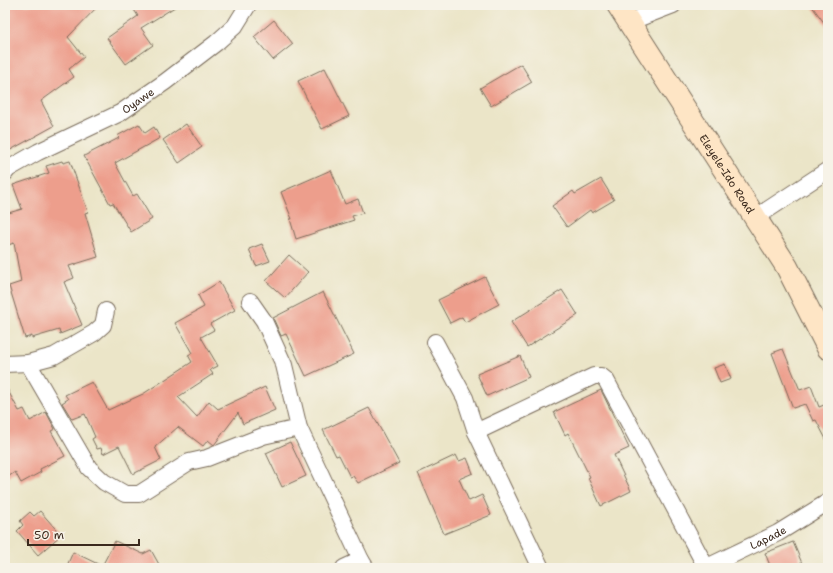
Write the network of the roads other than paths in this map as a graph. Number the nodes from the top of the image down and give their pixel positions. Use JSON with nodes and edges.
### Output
{"nodes":[{"id":1,"x":248,"y":5,"type":"edge"},
{"id":2,"x":673,"y":5,"type":"edge"},
{"id":3,"x":623,"y":13,"type":"edge"},
{"id":4,"x":6,"y":170,"type":"edge"},
{"id":5,"x":828,"y":170,"type":"edge"},
{"id":6,"x":755,"y":218,"type":"junction"},
{"id":7,"x":250,"y":301,"type":"dead end"},
{"id":8,"x":106,"y":311,"type":"dead end"},
{"id":9,"x":435,"y":342,"type":"dead end"},
{"id":10,"x":828,"y":348,"type":"edge"},
{"id":11,"x":28,"y":363,"type":"junction"},
{"id":12,"x":5,"y":364,"type":"edge"},
{"id":13,"x":299,"y":428,"type":"junction"},
{"id":14,"x":476,"y":432,"type":"junction"},
{"id":15,"x":828,"y":502,"type":"edge"},
{"id":16,"x":363,"y":564,"type":"edge"},
{"id":17,"x":344,"y":568,"type":"edge"},
{"id":18,"x":541,"y":568,"type":"edge"},
{"id":19,"x":705,"y":568,"type":"edge"}],
"edges":[{"from":1,"to":4,"type":"street","name":"Oyawe"},
{"from":2,"to":3,"type":"street"},
{"from":3,"to":6,"type":"main road","name":"Eleyele-Ido Road"},
{"from":5,"to":6,"type":"street"},
{"from":6,"to":10,"type":"main road","name":"Eleyele-Ido Road"},
{"from":7,"to":13,"type":"street"},
{"from":8,"to":11,"type":"street"},
{"from":9,"to":14,"type":"street"},
{"from":11,"to":12,"type":"street"},
{"from":11,"to":13,"type":"street"},
{"from":13,"to":16,"type":"street"},
{"from":14,"to":18,"type":"street"},
{"from":14,"to":19,"type":"street"},
{"from":15,"to":19,"type":"street","name":"Lapade"},
{"from":16,"to":17,"type":"street"}]}
